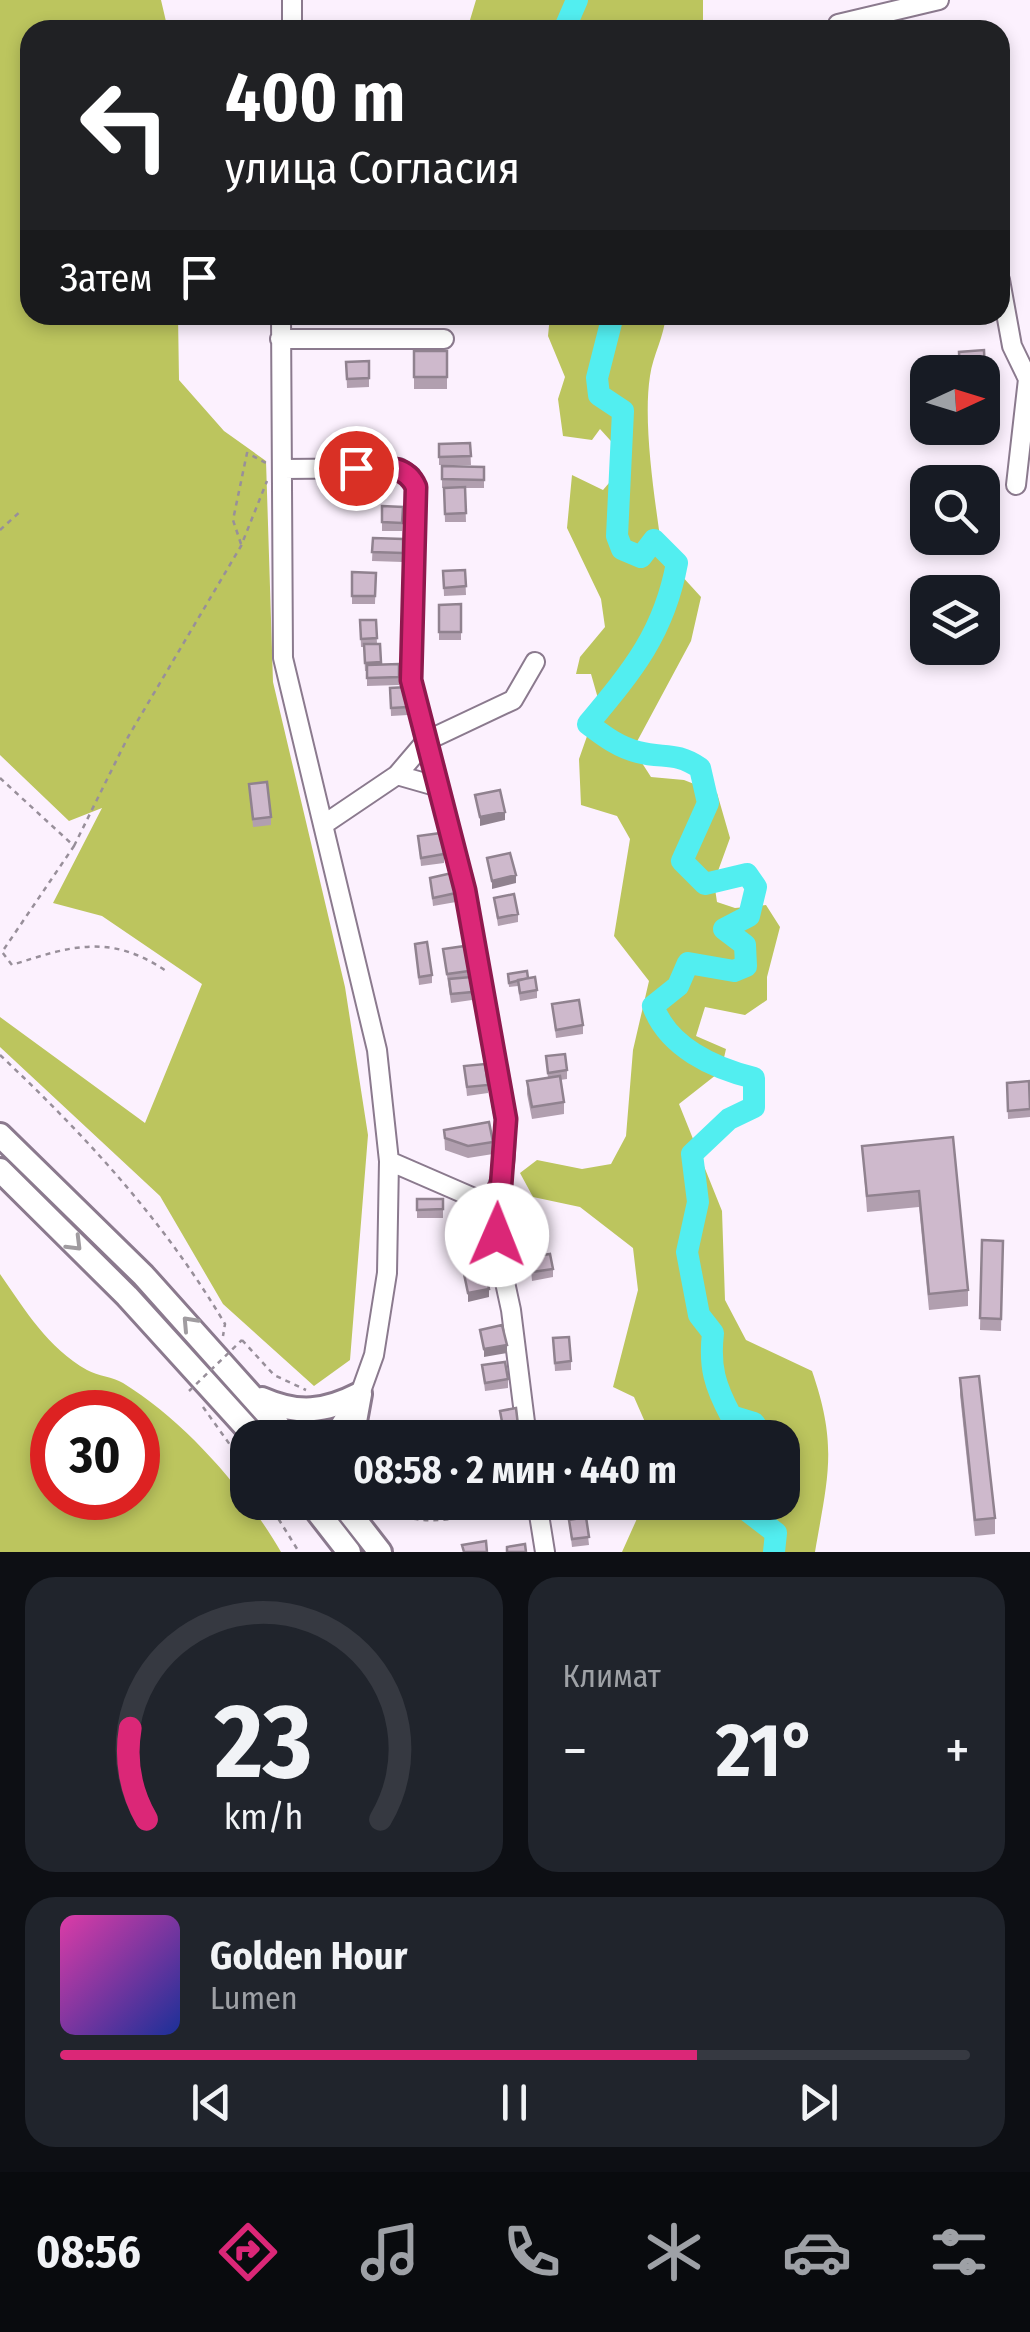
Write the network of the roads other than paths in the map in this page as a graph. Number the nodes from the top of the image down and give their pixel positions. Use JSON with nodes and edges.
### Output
{"nodes":[{"id":1,"x":939,"y":0,"type":"edge"},
{"id":2,"x":895,"y":10,"type":"junction"},
{"id":3,"x":854,"y":20,"type":"edge"},
{"id":4,"x":896,"y":20,"type":"edge"},
{"id":5,"x":281,"y":325,"type":"edge"},
{"id":6,"x":1008,"y":325,"type":"edge"},
{"id":7,"x":280,"y":339,"type":"junction"},
{"id":8,"x":444,"y":340,"type":"dead end"},
{"id":9,"x":278,"y":468,"type":"junction"},
{"id":10,"x":1016,"y":484,"type":"dead end"},
{"id":11,"x":535,"y":662,"type":"dead end"},
{"id":12,"x":426,"y":741,"type":"junction"},
{"id":13,"x":396,"y":775,"type":"junction"},
{"id":14,"x":439,"y":787,"type":"junction"},
{"id":15,"x":323,"y":825,"type":"junction"},
{"id":16,"x":0,"y":1135,"type":"edge"},
{"id":17,"x":389,"y":1160,"type":"junction"},
{"id":18,"x":0,"y":1170,"type":"edge"},
{"id":19,"x":488,"y":1204,"type":"junction"},
{"id":20,"x":360,"y":1394,"type":"junction"},
{"id":21,"x":254,"y":1396,"type":"junction"},
{"id":22,"x":240,"y":1420,"type":"edge"},
{"id":23,"x":274,"y":1420,"type":"edge"},
{"id":24,"x":343,"y":1420,"type":"edge"},
{"id":25,"x":355,"y":1420,"type":"edge"},
{"id":26,"x":525,"y":1420,"type":"edge"},
{"id":27,"x":324,"y":1520,"type":"edge"},
{"id":28,"x":355,"y":1520,"type":"edge"},
{"id":29,"x":364,"y":1520,"type":"edge"},
{"id":30,"x":540,"y":1520,"type":"edge"},
{"id":31,"x":349,"y":1552,"type":"edge"},
{"id":32,"x":381,"y":1552,"type":"edge"},
{"id":33,"x":545,"y":1552,"type":"edge"}],
"edges":[{"from":1,"to":2,"type":"street"},
{"from":2,"to":3,"type":"street"},
{"from":2,"to":4,"type":"street"},
{"from":5,"to":7,"type":"street"},
{"from":6,"to":10,"type":"street"},
{"from":7,"to":8,"type":"street"},
{"from":7,"to":9,"type":"street"},
{"from":9,"to":12,"type":"street"},
{"from":9,"to":15,"type":"street"},
{"from":11,"to":12,"type":"street"},
{"from":12,"to":13,"type":"street"},
{"from":12,"to":14,"type":"street"},
{"from":13,"to":14,"type":"street"},
{"from":13,"to":15,"type":"street"},
{"from":14,"to":19,"type":"street"},
{"from":15,"to":17,"type":"street"},
{"from":21,"to":16,"type":"main road","one_way":true},
{"from":17,"to":19,"type":"street"},
{"from":17,"to":20,"type":"street"},
{"from":18,"to":22,"type":"main road","one_way":true},
{"from":19,"to":26,"type":"street"},
{"from":20,"to":21,"type":"main road"},
{"from":20,"to":24,"type":"street"},
{"from":20,"to":25,"type":"main road"},
{"from":21,"to":23,"type":"main road"},
{"from":27,"to":31,"type":"main road"},
{"from":28,"to":32,"type":"main road"},
{"from":29,"to":32,"type":"main road"},
{"from":30,"to":33,"type":"street"}]}
